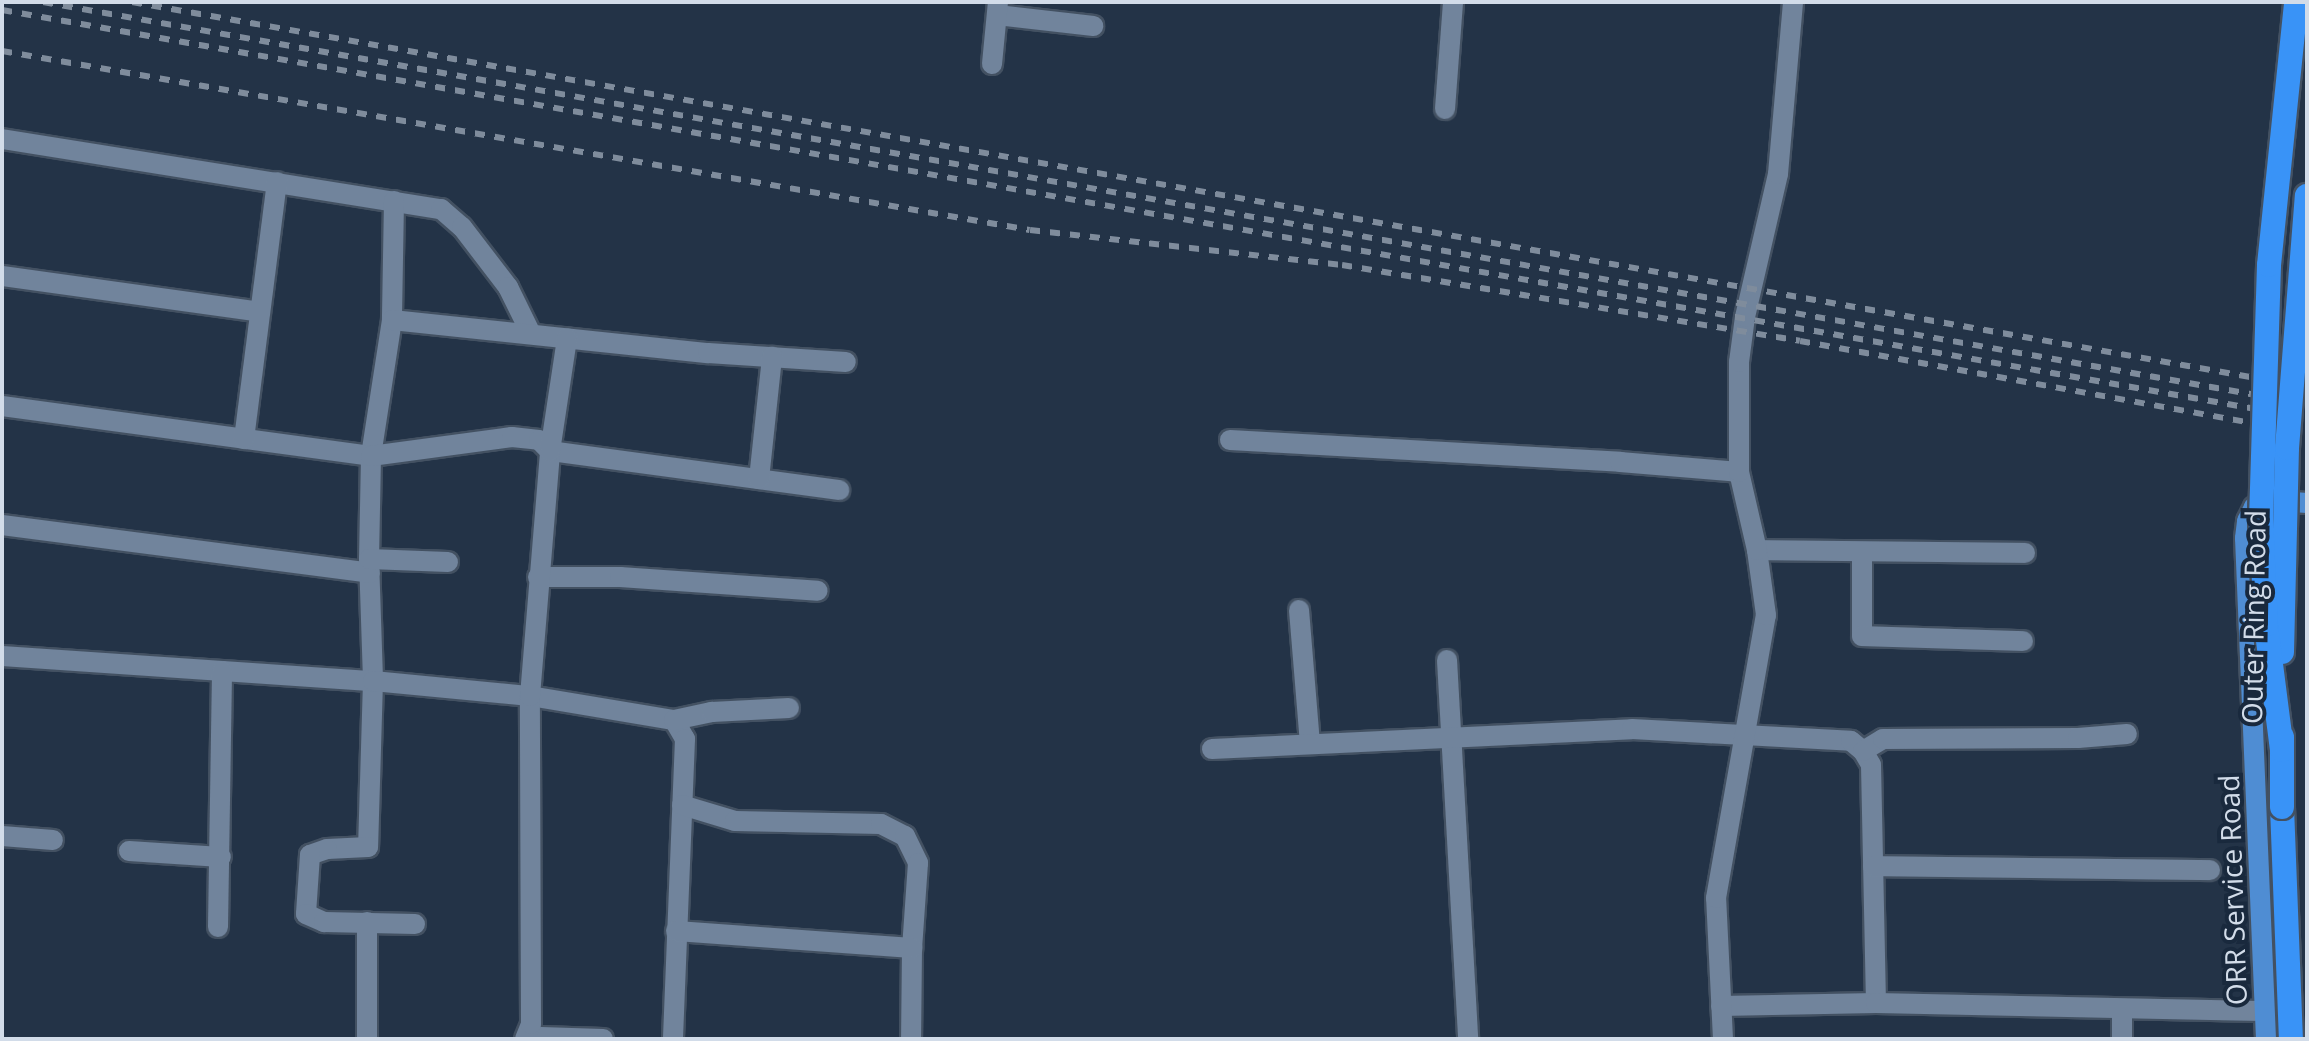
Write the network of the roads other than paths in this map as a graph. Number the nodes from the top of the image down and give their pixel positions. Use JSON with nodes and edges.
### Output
{"nodes":[{"id":1,"x":1453,"y":2,"type":"edge"},
{"id":2,"x":1793,"y":2,"type":"edge"},
{"id":3,"x":2296,"y":2,"type":"edge"},
{"id":4,"x":997,"y":8,"type":"edge"},
{"id":5,"x":1093,"y":26,"type":"dead end"},
{"id":6,"x":992,"y":64,"type":"dead end"},
{"id":7,"x":1445,"y":109,"type":"dead end"},
{"id":8,"x":2,"y":139,"type":"edge"},
{"id":9,"x":277,"y":182,"type":"junction"},
{"id":10,"x":2307,"y":196,"type":"edge"},
{"id":11,"x":394,"y":201,"type":"junction"},
{"id":12,"x":2,"y":276,"type":"edge"},
{"id":13,"x":260,"y":312,"type":"junction"},
{"id":14,"x":392,"y":320,"type":"junction"},
{"id":15,"x":531,"y":334,"type":"junction"},
{"id":16,"x":567,"y":338,"type":"junction"},
{"id":17,"x":772,"y":357,"type":"junction"},
{"id":18,"x":846,"y":362,"type":"dead end"},
{"id":19,"x":2,"y":406,"type":"edge"},
{"id":20,"x":244,"y":439,"type":"junction"},
{"id":21,"x":1230,"y":440,"type":"dead end"},
{"id":22,"x":550,"y":451,"type":"junction"},
{"id":23,"x":371,"y":456,"type":"junction"},
{"id":24,"x":1739,"y":472,"type":"junction"},
{"id":25,"x":759,"y":479,"type":"junction"},
{"id":26,"x":839,"y":490,"type":"dead end"},
{"id":27,"x":2307,"y":503,"type":"edge"},
{"id":28,"x":2,"y":525,"type":"edge"},
{"id":29,"x":1757,"y":550,"type":"junction"},
{"id":30,"x":1862,"y":552,"type":"junction"},
{"id":31,"x":2025,"y":553,"type":"dead end"},
{"id":32,"x":448,"y":562,"type":"dead end"},
{"id":33,"x":370,"y":566,"type":"junction"},
{"id":34,"x":538,"y":577,"type":"junction"},
{"id":35,"x":818,"y":591,"type":"dead end"},
{"id":36,"x":1299,"y":610,"type":"dead end"},
{"id":37,"x":2023,"y":641,"type":"dead end"},
{"id":38,"x":2,"y":656,"type":"edge"},
{"id":39,"x":1447,"y":660,"type":"dead end"},
{"id":40,"x":222,"y":671,"type":"junction"},
{"id":41,"x":373,"y":681,"type":"junction"},
{"id":42,"x":530,"y":696,"type":"junction"},
{"id":43,"x":789,"y":708,"type":"dead end"},
{"id":44,"x":674,"y":720,"type":"junction"},
{"id":45,"x":2127,"y":734,"type":"dead end"},
{"id":46,"x":1745,"y":736,"type":"junction"},
{"id":47,"x":1452,"y":737,"type":"junction"},
{"id":48,"x":1310,"y":744,"type":"junction"},
{"id":49,"x":1212,"y":749,"type":"dead end"},
{"id":50,"x":2282,"y":750,"type":"junction"},
{"id":51,"x":1863,"y":751,"type":"junction"},
{"id":52,"x":682,"y":805,"type":"junction"},
{"id":53,"x":2,"y":836,"type":"edge"},
{"id":54,"x":53,"y":840,"type":"dead end"},
{"id":55,"x":129,"y":851,"type":"dead end"},
{"id":56,"x":221,"y":857,"type":"junction"},
{"id":57,"x":1873,"y":866,"type":"junction"},
{"id":58,"x":2210,"y":870,"type":"dead end"},
{"id":59,"x":367,"y":922,"type":"junction"},
{"id":60,"x":415,"y":924,"type":"dead end"},
{"id":61,"x":218,"y":927,"type":"dead end"},
{"id":62,"x":676,"y":931,"type":"junction"},
{"id":63,"x":912,"y":948,"type":"junction"},
{"id":64,"x":1876,"y":1003,"type":"junction"},
{"id":65,"x":1721,"y":1006,"type":"junction"},
{"id":66,"x":2122,"y":1009,"type":"junction"},
{"id":67,"x":2263,"y":1011,"type":"junction"},
{"id":68,"x":533,"y":1038,"type":"edge"},
{"id":69,"x":367,"y":1039,"type":"edge"},
{"id":70,"x":603,"y":1039,"type":"edge"},
{"id":71,"x":673,"y":1039,"type":"edge"},
{"id":72,"x":911,"y":1039,"type":"edge"},
{"id":73,"x":1468,"y":1039,"type":"edge"},
{"id":74,"x":1723,"y":1039,"type":"edge"},
{"id":75,"x":2122,"y":1039,"type":"edge"},
{"id":76,"x":2266,"y":1039,"type":"edge"},
{"id":77,"x":2291,"y":1039,"type":"edge"}],
"edges":[{"from":1,"to":7,"type":"street"},
{"from":2,"to":24,"type":"street"},
{"from":3,"to":50,"type":"highway","bridge":true},
{"from":4,"to":5,"type":"street"},
{"from":4,"to":6,"type":"street"},
{"from":8,"to":9,"type":"street"},
{"from":9,"to":11,"type":"street"},
{"from":9,"to":13,"type":"street"},
{"from":10,"to":50,"type":"highway","name":"Outer Ring Road","bridge":true},
{"from":11,"to":14,"type":"street"},
{"from":11,"to":15,"type":"street"},
{"from":12,"to":13,"type":"street"},
{"from":13,"to":20,"type":"street"},
{"from":14,"to":15,"type":"street"},
{"from":14,"to":23,"type":"street"},
{"from":15,"to":16,"type":"street"},
{"from":16,"to":17,"type":"street"},
{"from":16,"to":22,"type":"street"},
{"from":17,"to":18,"type":"street"},
{"from":17,"to":25,"type":"street"},
{"from":19,"to":20,"type":"street"},
{"from":20,"to":23,"type":"street"},
{"from":21,"to":24,"type":"street"},
{"from":22,"to":23,"type":"street"},
{"from":22,"to":25,"type":"street"},
{"from":22,"to":34,"type":"street"},
{"from":23,"to":33,"type":"street"},
{"from":24,"to":29,"type":"street"},
{"from":25,"to":26,"type":"street"},
{"from":27,"to":67,"type":"main road","name":"ORR Service Road"},
{"from":28,"to":33,"type":"street"},
{"from":29,"to":30,"type":"street"},
{"from":29,"to":46,"type":"street"},
{"from":30,"to":31,"type":"street"},
{"from":30,"to":37,"type":"street"},
{"from":32,"to":33,"type":"street"},
{"from":33,"to":41,"type":"street"},
{"from":34,"to":35,"type":"street"},
{"from":34,"to":42,"type":"street"},
{"from":36,"to":48,"type":"street"},
{"from":38,"to":40,"type":"street"},
{"from":39,"to":47,"type":"street"},
{"from":40,"to":41,"type":"street"},
{"from":40,"to":56,"type":"street"},
{"from":41,"to":42,"type":"street"},
{"from":41,"to":59,"type":"street"},
{"from":42,"to":44,"type":"street"},
{"from":42,"to":68,"type":"street"},
{"from":43,"to":44,"type":"street"},
{"from":44,"to":52,"type":"street"},
{"from":45,"to":51,"type":"street"},
{"from":46,"to":47,"type":"street"},
{"from":46,"to":51,"type":"street"},
{"from":46,"to":65,"type":"street"},
{"from":47,"to":48,"type":"street"},
{"from":47,"to":73,"type":"street"},
{"from":48,"to":49,"type":"street"},
{"from":50,"to":77,"type":"highway","name":"Outer Ring Road","bridge":true},
{"from":51,"to":57,"type":"street"},
{"from":52,"to":62,"type":"street"},
{"from":52,"to":63,"type":"street"},
{"from":53,"to":54,"type":"street"},
{"from":55,"to":56,"type":"street"},
{"from":56,"to":61,"type":"street"},
{"from":57,"to":58,"type":"street"},
{"from":57,"to":64,"type":"street"},
{"from":59,"to":60,"type":"street"},
{"from":59,"to":69,"type":"street"},
{"from":62,"to":63,"type":"street"},
{"from":62,"to":71,"type":"street"},
{"from":63,"to":72,"type":"street"},
{"from":64,"to":65,"type":"street"},
{"from":64,"to":66,"type":"street"},
{"from":65,"to":74,"type":"street"},
{"from":66,"to":67,"type":"street"},
{"from":66,"to":75,"type":"street"},
{"from":67,"to":76,"type":"main road","name":"ORR Service Road"},
{"from":68,"to":70,"type":"street"}]}
